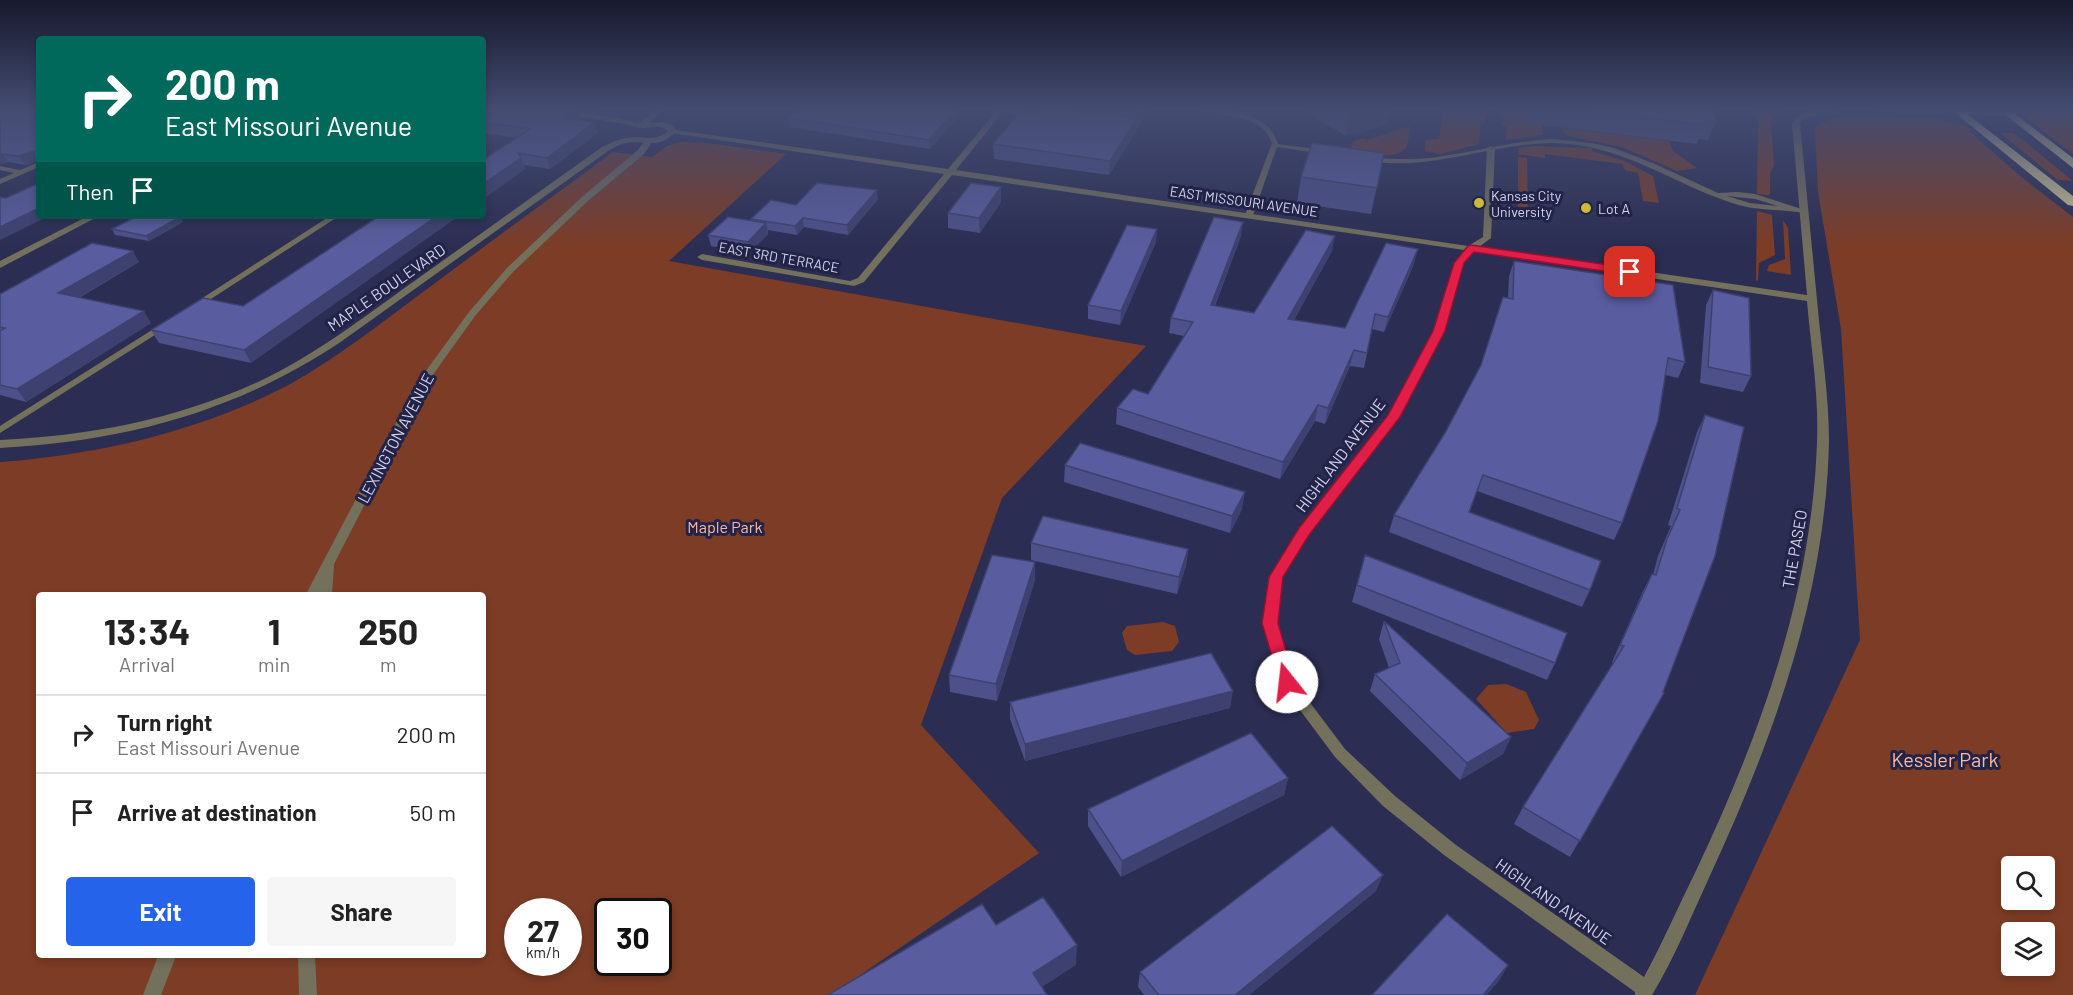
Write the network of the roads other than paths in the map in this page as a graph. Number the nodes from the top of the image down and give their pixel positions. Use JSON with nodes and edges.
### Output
{"nodes":[{"id":1,"x":596,"y":155,"type":"edge"},
{"id":2,"x":637,"y":155,"type":"edge"},
{"id":3,"x":842,"y":155,"type":"edge"},
{"id":4,"x":963,"y":155,"type":"edge"},
{"id":5,"x":1270,"y":155,"type":"edge"},
{"id":6,"x":1458,"y":155,"type":"edge"},
{"id":7,"x":1491,"y":155,"type":"edge"},
{"id":8,"x":1630,"y":155,"type":"edge"},
{"id":9,"x":1796,"y":155,"type":"edge"},
{"id":10,"x":2015,"y":155,"type":"edge"},
{"id":11,"x":1355,"y":156,"type":"edge"},
{"id":12,"x":36,"y":165,"type":"edge"},
{"id":13,"x":0,"y":168,"type":"edge"},
{"id":14,"x":950,"y":171,"type":"junction"},
{"id":15,"x":21,"y":172,"type":"junction"},
{"id":16,"x":0,"y":182,"type":"edge"},
{"id":17,"x":2073,"y":202,"type":"edge"},
{"id":18,"x":1797,"y":209,"type":"junction"},
{"id":19,"x":1249,"y":215,"type":"junction"},
{"id":20,"x":89,"y":219,"type":"edge"},
{"id":21,"x":330,"y":219,"type":"edge"},
{"id":22,"x":1471,"y":248,"type":"junction"},
{"id":23,"x":702,"y":257,"type":"dead end"},
{"id":24,"x":0,"y":265,"type":"edge"},
{"id":25,"x":1812,"y":299,"type":"junction"},
{"id":26,"x":186,"y":311,"type":"edge"},
{"id":27,"x":176,"y":318,"type":"edge"},
{"id":28,"x":0,"y":429,"type":"edge"},
{"id":29,"x":0,"y":444,"type":"edge"},
{"id":30,"x":328,"y":564,"type":"junction"},
{"id":31,"x":313,"y":592,"type":"edge"},
{"id":32,"x":325,"y":592,"type":"edge"},
{"id":33,"x":166,"y":958,"type":"edge"},
{"id":34,"x":307,"y":958,"type":"edge"},
{"id":35,"x":1644,"y":992,"type":"edge"},
{"id":36,"x":152,"y":995,"type":"edge"},
{"id":37,"x":308,"y":995,"type":"edge"}],
"edges":[{"from":1,"to":29,"type":"street","name":"MAPLE BOULEVARD"},
{"from":2,"to":30,"type":"street","name":"LEXINGTON AVENUE"},
{"from":3,"to":14,"type":"street","name":"EAST MISSOURI AVENUE"},
{"from":4,"to":14,"type":"street"},
{"from":5,"to":19,"type":"lane"},
{"from":6,"to":11,"type":"lane"},
{"from":7,"to":22,"type":"street","name":"HIGHLAND AVENUE"},
{"from":8,"to":18,"type":"lane"},
{"from":9,"to":18,"type":"street","name":"THE PASEO"},
{"from":10,"to":17,"type":"highway"},
{"from":12,"to":15,"type":"lane"},
{"from":13,"to":15,"type":"lane"},
{"from":14,"to":19,"type":"street","name":"EAST MISSOURI AVENUE"},
{"from":14,"to":23,"type":"street","name":"EAST 3RD TERRACE"},
{"from":15,"to":16,"type":"lane"},
{"from":18,"to":25,"type":"street","name":"THE PASEO"},
{"from":19,"to":22,"type":"street","name":"EAST MISSOURI AVENUE"},
{"from":20,"to":24,"type":"street"},
{"from":21,"to":26,"type":"lane"},
{"from":22,"to":25,"type":"street","name":"EAST MISSOURI AVENUE"},
{"from":22,"to":35,"type":"street","name":"HIGHLAND AVENUE"},
{"from":25,"to":35,"type":"street","name":"THE PASEO"},
{"from":27,"to":28,"type":"lane"},
{"from":30,"to":31,"type":"street","name":"LEXINGTON AVENUE"},
{"from":30,"to":32,"type":"street","name":"LEXINGTON AVENUE"},
{"from":33,"to":36,"type":"street"},
{"from":34,"to":37,"type":"street"}]}
